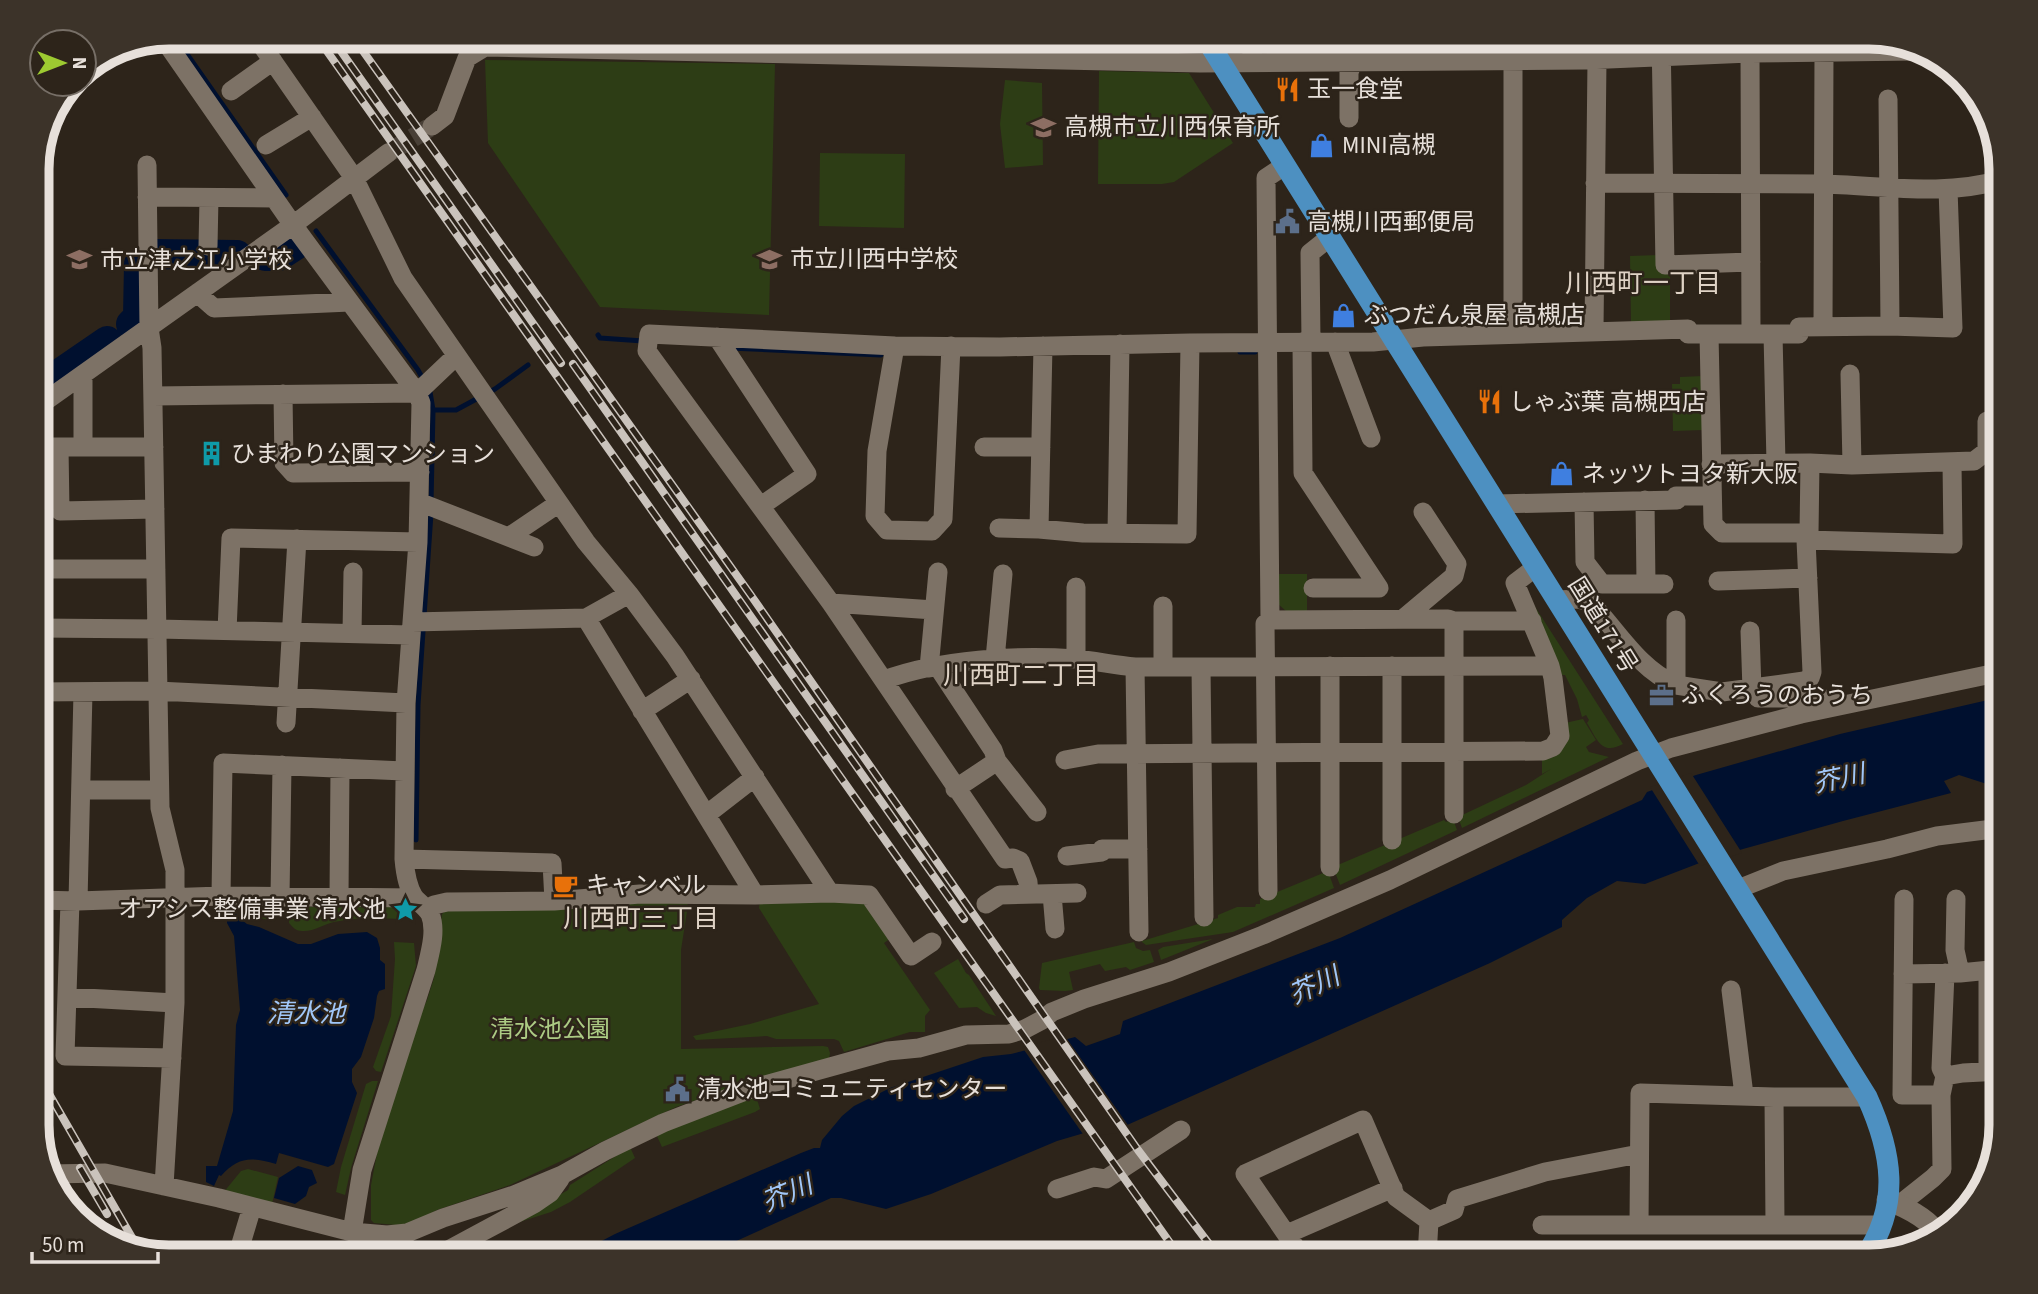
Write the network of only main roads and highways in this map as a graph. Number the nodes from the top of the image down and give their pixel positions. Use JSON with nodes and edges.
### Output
{"nodes":[{"id":1,"x":1212,"y":49,"type":"edge"},
{"id":2,"x":1871,"y":1245,"type":"edge"}],
"edges":[{"from":1,"to":2,"type":"highway","name":"国道171号"}]}
